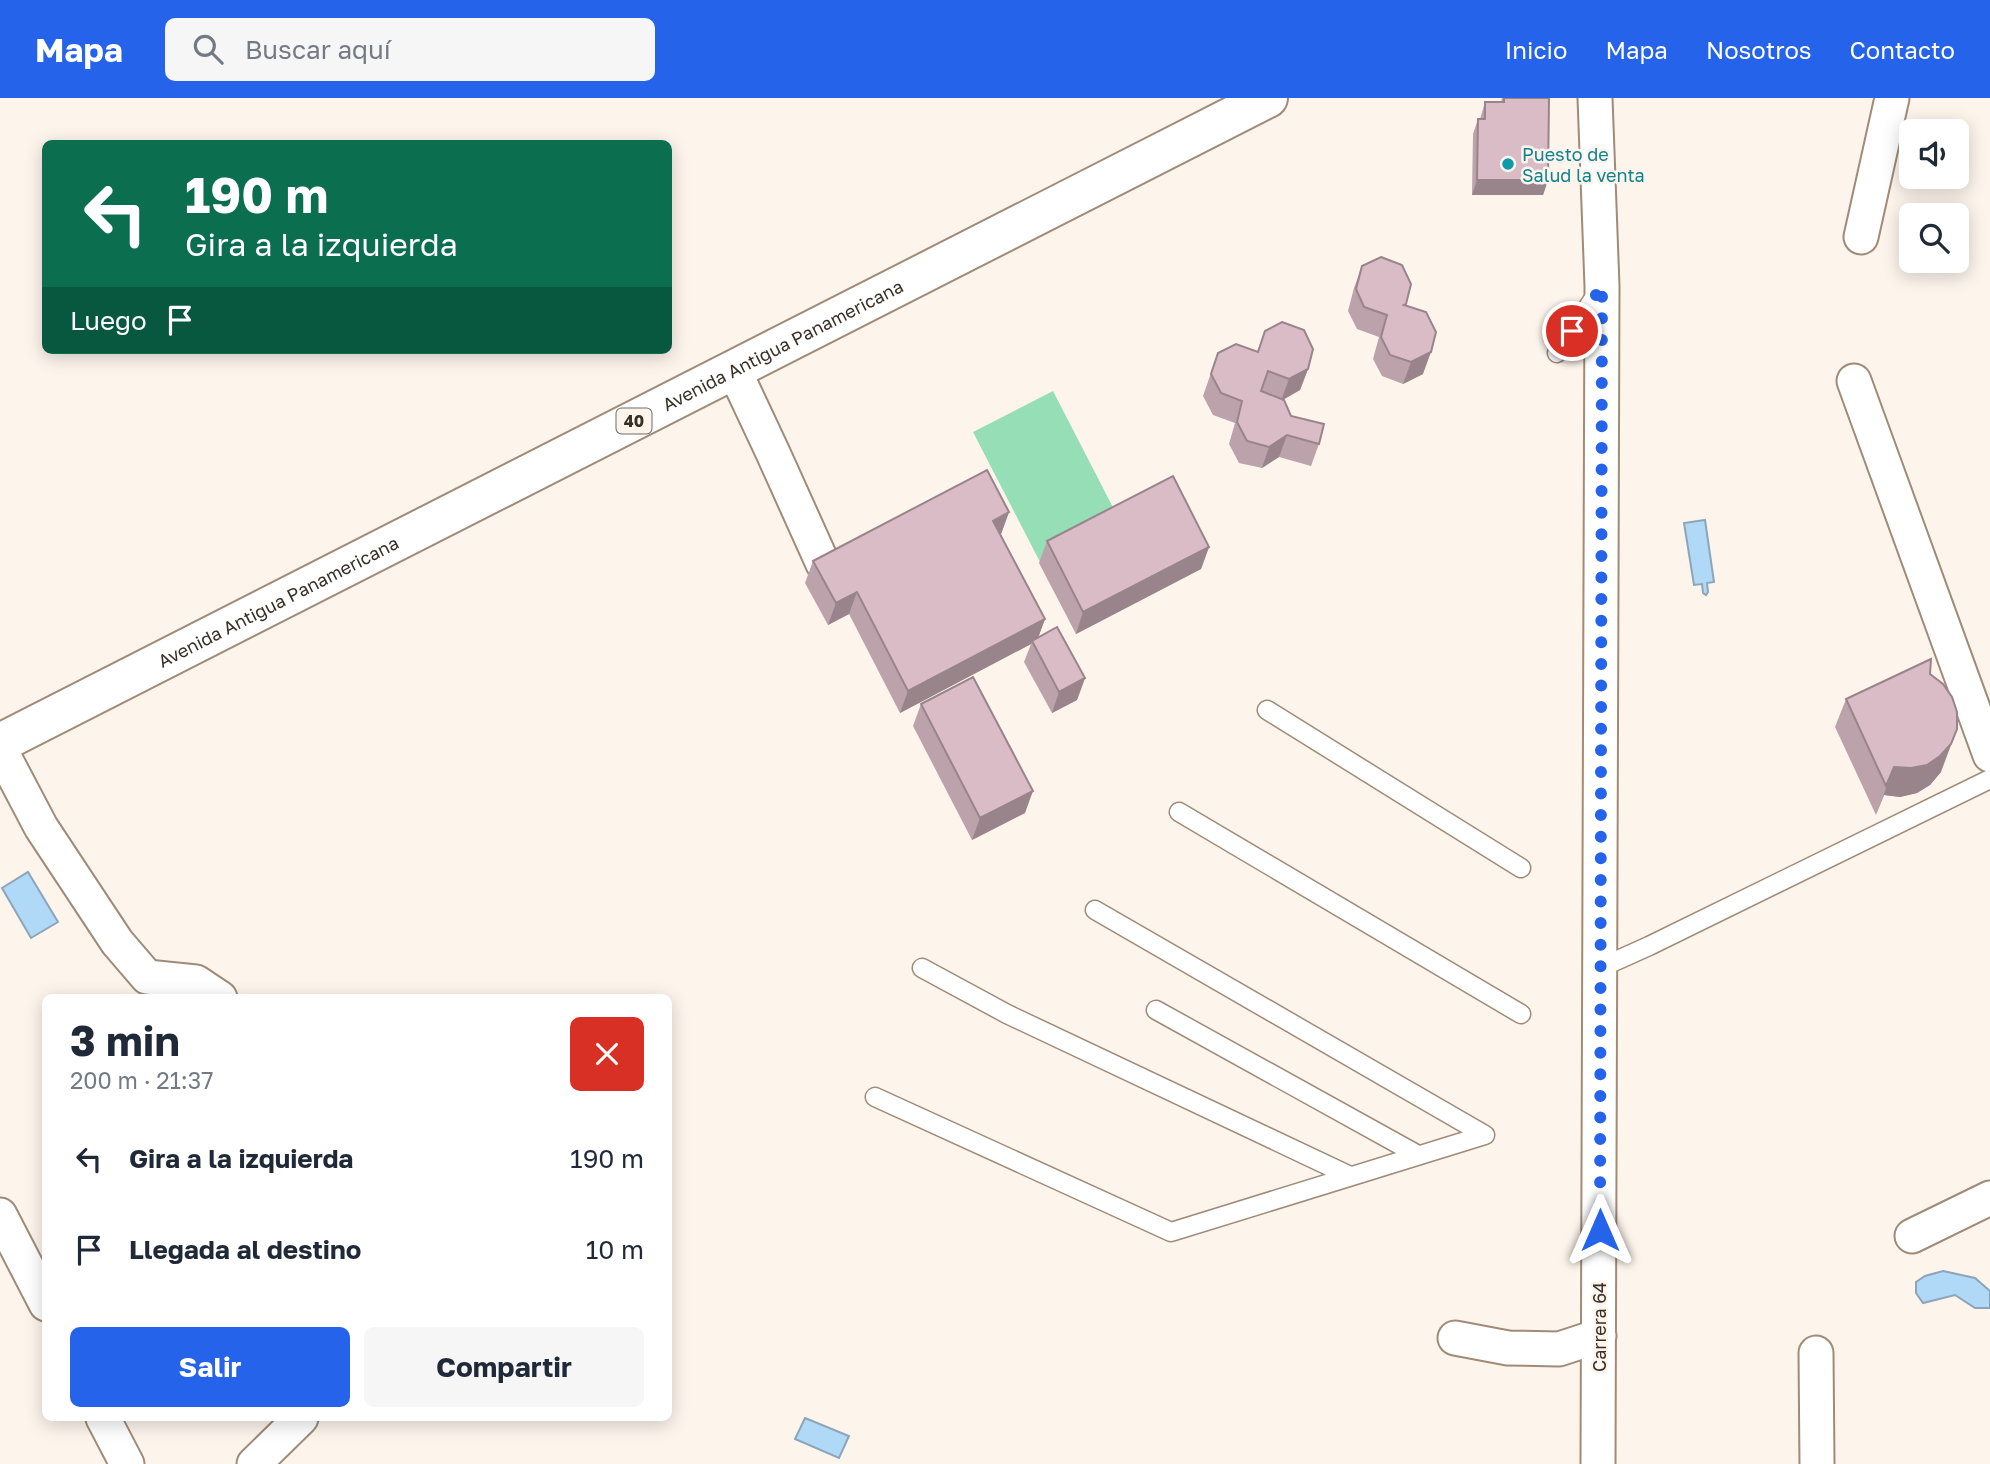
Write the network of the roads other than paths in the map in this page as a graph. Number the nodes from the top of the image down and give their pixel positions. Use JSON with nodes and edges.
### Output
{"nodes":[{"id":1,"x":1268,"y":98,"type":"edge"},
{"id":2,"x":1595,"y":98,"type":"edge"},
{"id":3,"x":1892,"y":98,"type":"edge"},
{"id":4,"x":1861,"y":237,"type":"dead end"},
{"id":5,"x":1602,"y":286,"type":"junction"},
{"id":6,"x":1557,"y":353,"type":"dead end"},
{"id":7,"x":734,"y":370,"type":"junction"},
{"id":8,"x":1854,"y":381,"type":"dead end"},
{"id":9,"x":823,"y":564,"type":"edge"},
{"id":10,"x":1267,"y":710,"type":"dead end"},
{"id":11,"x":0,"y":743,"type":"edge"},
{"id":12,"x":0,"y":749,"type":"edge"},
{"id":13,"x":1990,"y":755,"type":"edge"},
{"id":14,"x":1990,"y":779,"type":"edge"},
{"id":15,"x":1179,"y":812,"type":"dead end"},
{"id":16,"x":1521,"y":868,"type":"dead end"},
{"id":17,"x":1095,"y":910,"type":"dead end"},
{"id":18,"x":922,"y":968,"type":"dead end"},
{"id":19,"x":1600,"y":968,"type":"junction"},
{"id":20,"x":214,"y":994,"type":"edge"},
{"id":21,"x":1156,"y":1010,"type":"dead end"},
{"id":22,"x":1521,"y":1014,"type":"dead end"},
{"id":23,"x":875,"y":1097,"type":"dead end"},
{"id":24,"x":1418,"y":1155,"type":"junction"},
{"id":25,"x":1350,"y":1176,"type":"junction"},
{"id":26,"x":1990,"y":1198,"type":"edge"},
{"id":27,"x":0,"y":1215,"type":"edge"},
{"id":28,"x":1912,"y":1236,"type":"dead end"},
{"id":29,"x":42,"y":1296,"type":"edge"},
{"id":30,"x":1599,"y":1336,"type":"junction"},
{"id":31,"x":1455,"y":1338,"type":"dead end"},
{"id":32,"x":1815,"y":1353,"type":"dead end"},
{"id":33,"x":105,"y":1421,"type":"edge"},
{"id":34,"x":298,"y":1421,"type":"edge"},
{"id":35,"x":127,"y":1464,"type":"edge"},
{"id":36,"x":254,"y":1464,"type":"edge"},
{"id":37,"x":1598,"y":1464,"type":"edge"},
{"id":38,"x":1818,"y":1464,"type":"edge"}],
"edges":[{"from":1,"to":7,"type":"main road","name":"Avenida Antigua Panamericana","number":"40"},
{"from":2,"to":5,"type":"street","name":"Carrera 64"},
{"from":3,"to":4,"type":"street"},
{"from":5,"to":6,"type":"lane"},
{"from":5,"to":19,"type":"street","name":"Carrera 64"},
{"from":7,"to":9,"type":"street"},
{"from":7,"to":11,"type":"main road","name":"Avenida Antigua Panamericana","number":"40"},
{"from":8,"to":13,"type":"street"},
{"from":10,"to":16,"type":"lane"},
{"from":12,"to":20,"type":"street"},
{"from":14,"to":19,"type":"lane"},
{"from":15,"to":22,"type":"lane"},
{"from":17,"to":24,"type":"lane"},
{"from":18,"to":25,"type":"lane"},
{"from":19,"to":30,"type":"street","name":"Carrera 64"},
{"from":21,"to":24,"type":"lane"},
{"from":23,"to":25,"type":"lane"},
{"from":24,"to":25,"type":"lane"},
{"from":26,"to":28,"type":"street"},
{"from":27,"to":29,"type":"street"},
{"from":30,"to":31,"type":"street"},
{"from":30,"to":37,"type":"street","name":"Carrera 64"},
{"from":32,"to":38,"type":"street"},
{"from":33,"to":35,"type":"street"},
{"from":34,"to":36,"type":"street"}]}
